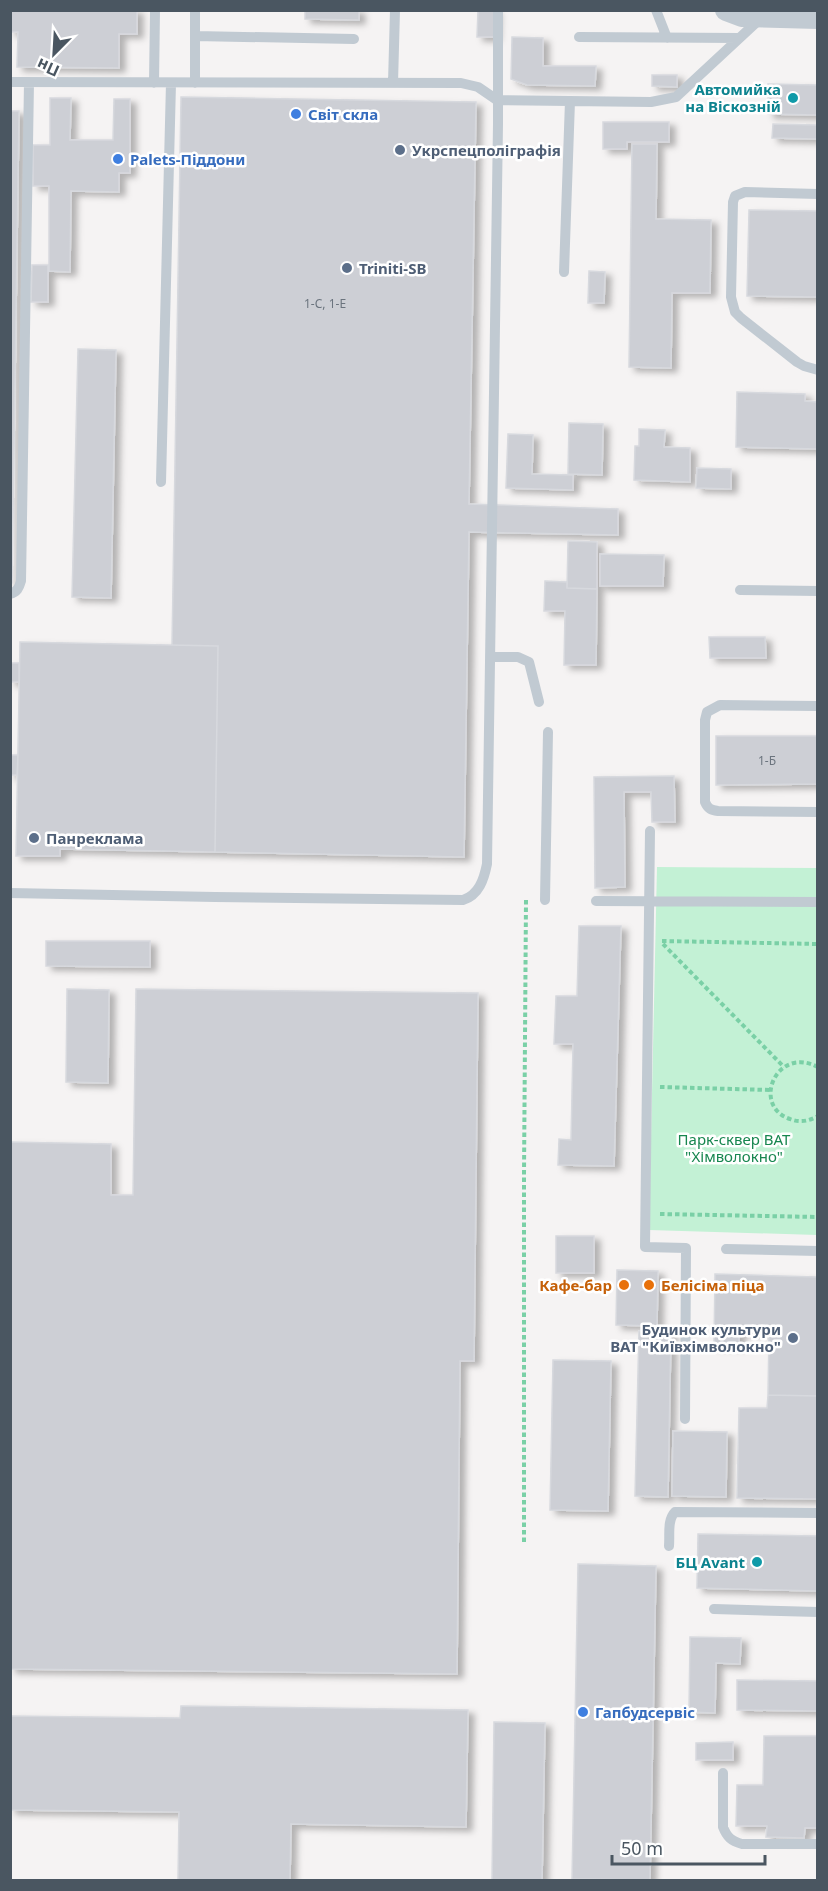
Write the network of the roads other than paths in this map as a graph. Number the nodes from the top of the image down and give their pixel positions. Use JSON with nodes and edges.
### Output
{"nodes":[{"id":1,"x":154,"y":10,"type":"edge"},
{"id":2,"x":195,"y":10,"type":"edge"},
{"id":3,"x":395,"y":10,"type":"edge"},
{"id":4,"x":498,"y":10,"type":"edge"},
{"id":5,"x":656,"y":10,"type":"edge"},
{"id":6,"x":726,"y":10,"type":"edge"},
{"id":7,"x":763,"y":16,"type":"junction"},
{"id":8,"x":818,"y":18,"type":"edge"},
{"id":9,"x":195,"y":36,"type":"junction"},
{"id":10,"x":579,"y":37,"type":"dead end"},
{"id":11,"x":667,"y":38,"type":"junction"},
{"id":12,"x":739,"y":38,"type":"junction"},
{"id":13,"x":354,"y":39,"type":"dead end"},
{"id":14,"x":10,"y":82,"type":"edge"},
{"id":15,"x":29,"y":82,"type":"junction"},
{"id":16,"x":154,"y":83,"type":"junction"},
{"id":17,"x":171,"y":83,"type":"junction"},
{"id":18,"x":195,"y":83,"type":"junction"},
{"id":19,"x":393,"y":83,"type":"junction"},
{"id":20,"x":497,"y":100,"type":"junction"},
{"id":21,"x":570,"y":101,"type":"junction"},
{"id":22,"x":818,"y":194,"type":"edge"},
{"id":23,"x":564,"y":272,"type":"dead end"},
{"id":24,"x":818,"y":370,"type":"edge"},
{"id":25,"x":161,"y":482,"type":"dead end"},
{"id":26,"x":740,"y":590,"type":"dead end"},
{"id":27,"x":818,"y":591,"type":"edge"},
{"id":28,"x":10,"y":594,"type":"edge"},
{"id":29,"x":490,"y":657,"type":"junction"},
{"id":30,"x":539,"y":702,"type":"dead end"},
{"id":31,"x":818,"y":706,"type":"edge"},
{"id":32,"x":548,"y":732,"type":"dead end"},
{"id":33,"x":818,"y":812,"type":"edge"},
{"id":34,"x":650,"y":831,"type":"dead end"},
{"id":35,"x":10,"y":893,"type":"edge"},
{"id":36,"x":545,"y":900,"type":"dead end"},
{"id":37,"x":596,"y":901,"type":"dead end"},
{"id":38,"x":649,"y":902,"type":"junction"},
{"id":39,"x":818,"y":902,"type":"edge"},
{"id":40,"x":726,"y":1249,"type":"dead end"},
{"id":41,"x":818,"y":1251,"type":"edge"},
{"id":42,"x":685,"y":1419,"type":"dead end"},
{"id":43,"x":818,"y":1514,"type":"edge"},
{"id":44,"x":669,"y":1546,"type":"dead end"},
{"id":45,"x":714,"y":1609,"type":"dead end"},
{"id":46,"x":818,"y":1612,"type":"edge"},
{"id":47,"x":723,"y":1773,"type":"dead end"},
{"id":48,"x":818,"y":1844,"type":"edge"}],
"edges":[{"from":1,"to":16,"type":"lane"},
{"from":2,"to":9,"type":"lane"},
{"from":3,"to":19,"type":"lane"},
{"from":4,"to":20,"type":"lane"},
{"from":5,"to":11,"type":"lane"},
{"from":6,"to":7,"type":"street"},
{"from":7,"to":8,"type":"street"},
{"from":7,"to":12,"type":"lane"},
{"from":9,"to":13,"type":"lane"},
{"from":9,"to":18,"type":"lane"},
{"from":10,"to":11,"type":"lane"},
{"from":11,"to":12,"type":"lane"},
{"from":12,"to":21,"type":"lane"},
{"from":14,"to":15,"type":"lane"},
{"from":15,"to":16,"type":"lane"},
{"from":15,"to":28,"type":"lane"},
{"from":16,"to":17,"type":"lane"},
{"from":17,"to":18,"type":"lane"},
{"from":17,"to":25,"type":"lane"},
{"from":18,"to":19,"type":"lane"},
{"from":19,"to":20,"type":"lane"},
{"from":20,"to":21,"type":"lane"},
{"from":20,"to":29,"type":"lane"},
{"from":21,"to":23,"type":"lane"},
{"from":22,"to":24,"type":"lane"},
{"from":26,"to":27,"type":"lane"},
{"from":29,"to":30,"type":"lane"},
{"from":29,"to":35,"type":"lane"},
{"from":31,"to":33,"type":"lane"},
{"from":32,"to":36,"type":"lane"},
{"from":34,"to":38,"type":"lane"},
{"from":37,"to":38,"type":"lane"},
{"from":38,"to":39,"type":"lane"},
{"from":38,"to":42,"type":"lane"},
{"from":40,"to":41,"type":"lane"},
{"from":43,"to":44,"type":"lane"},
{"from":45,"to":46,"type":"lane"},
{"from":47,"to":48,"type":"lane"}]}
